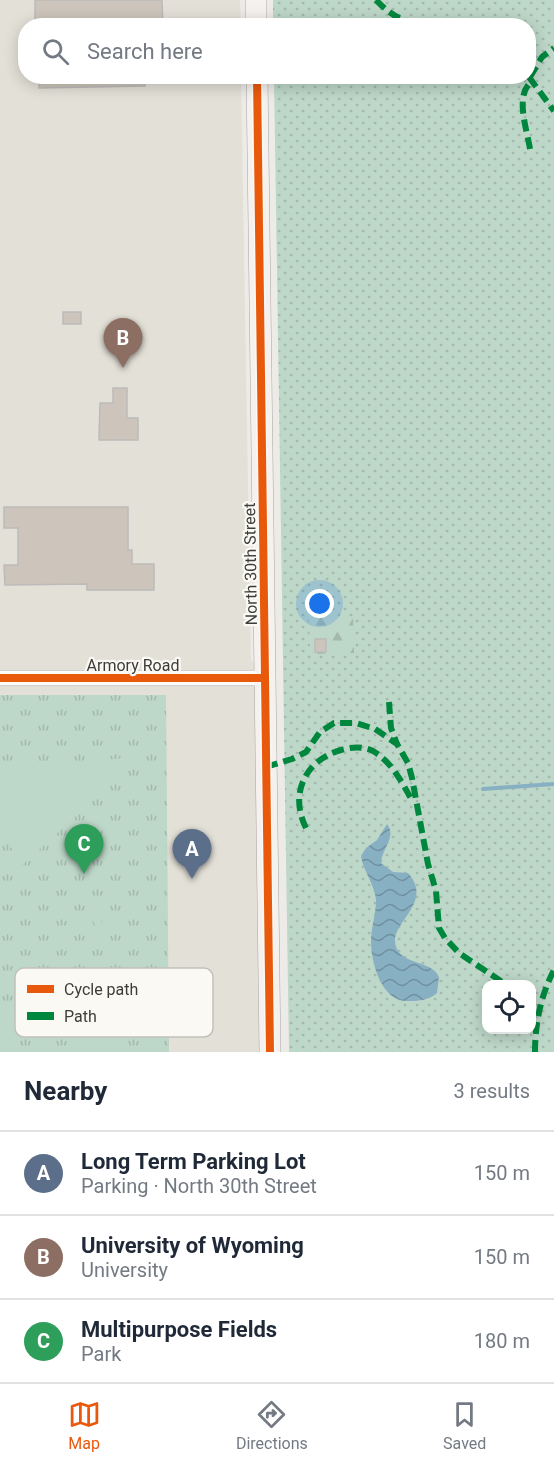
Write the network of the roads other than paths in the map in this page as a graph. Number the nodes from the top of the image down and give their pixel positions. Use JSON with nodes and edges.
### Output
{"nodes":[{"id":1,"x":256,"y":0,"type":"edge"},
{"id":2,"x":256,"y":18,"type":"edge"},
{"id":3,"x":257,"y":84,"type":"edge"},
{"id":4,"x":0,"y":678,"type":"edge"},
{"id":5,"x":265,"y":678,"type":"junction"},
{"id":6,"x":270,"y":1052,"type":"edge"}],
"edges":[{"from":1,"to":2,"type":"main road"},
{"from":3,"to":5,"type":"main road","name":"North 30th Street"},
{"from":4,"to":5,"type":"street","name":"Armory Road"},
{"from":5,"to":6,"type":"main road","name":"North 30th Street"}]}
